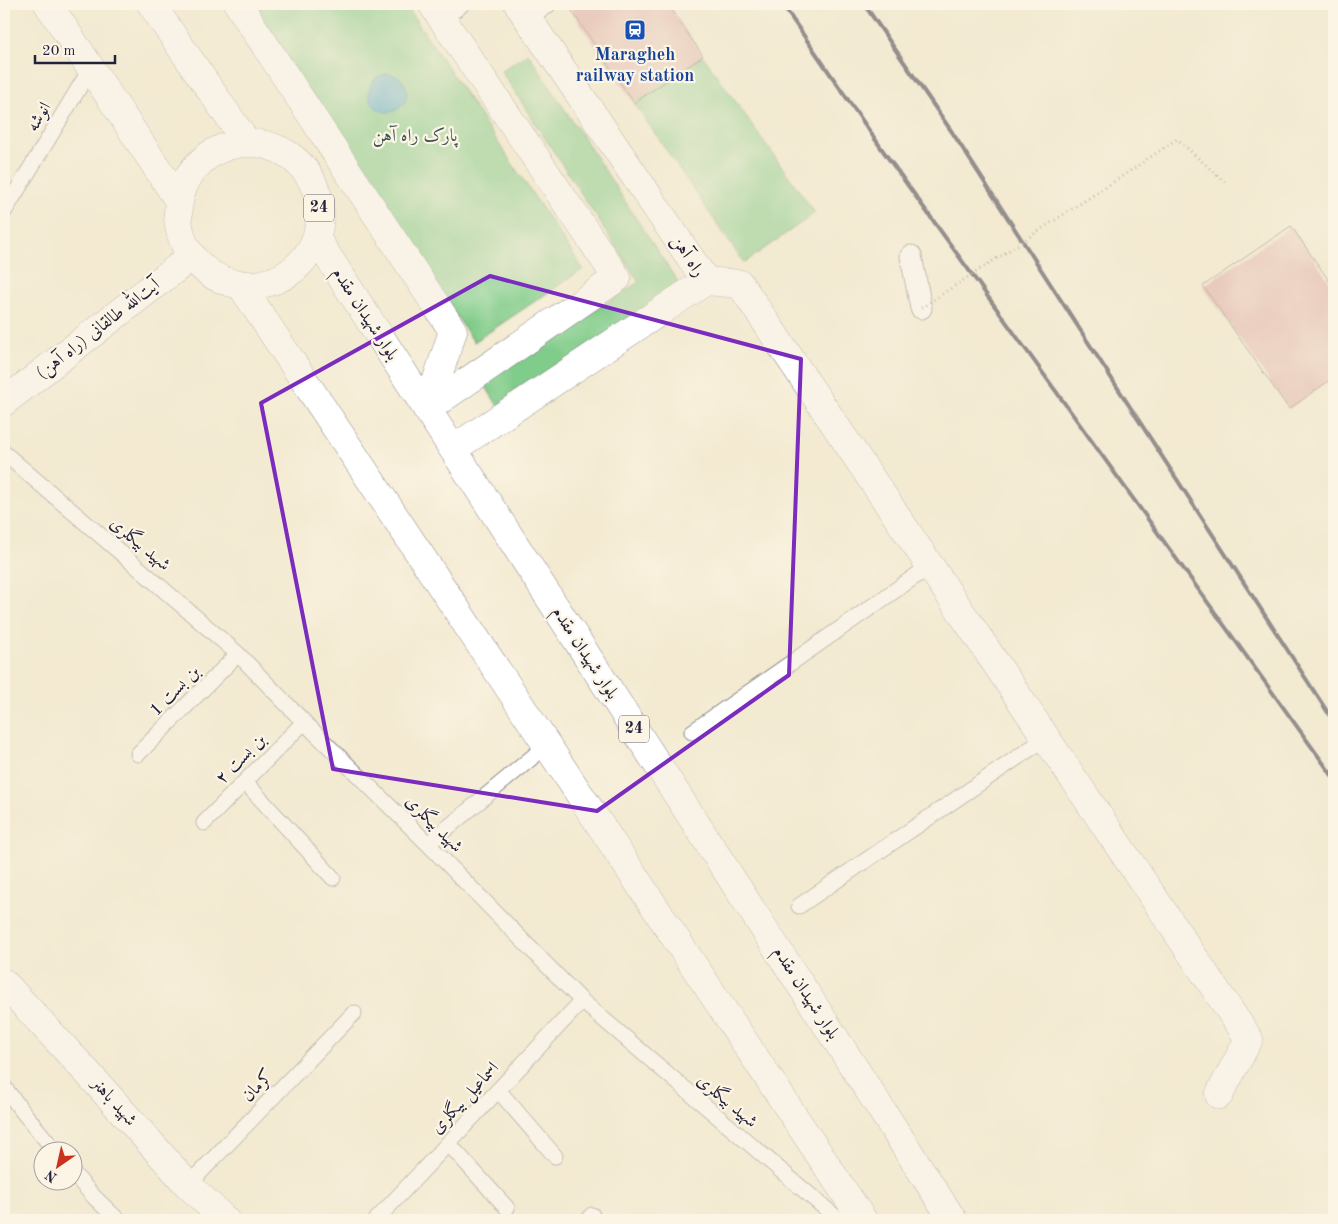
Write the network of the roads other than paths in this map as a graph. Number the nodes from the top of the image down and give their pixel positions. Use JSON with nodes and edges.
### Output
{"nodes":[{"id":1,"x":48,"y":4,"type":"edge"},
{"id":2,"x":151,"y":4,"type":"edge"},
{"id":3,"x":238,"y":4,"type":"edge"},
{"id":4,"x":444,"y":8,"type":"edge"},
{"id":5,"x":530,"y":8,"type":"edge"},
{"id":6,"x":90,"y":68,"type":"junction"},
{"id":7,"x":247,"y":143,"type":"junction"},
{"id":8,"x":179,"y":201,"type":"junction"},
{"id":9,"x":4,"y":212,"type":"edge"},
{"id":10,"x":316,"y":238,"type":"junction"},
{"id":11,"x":192,"y":256,"type":"junction"},
{"id":12,"x":911,"y":256,"type":"dead end"},
{"id":13,"x":706,"y":281,"type":"junction"},
{"id":14,"x":240,"y":284,"type":"junction"},
{"id":15,"x":921,"y":308,"type":"road end"},
{"id":16,"x":4,"y":402,"type":"edge"},
{"id":17,"x":427,"y":408,"type":"junction"},
{"id":18,"x":453,"y":448,"type":"junction"},
{"id":19,"x":4,"y":453,"type":"edge"},
{"id":20,"x":930,"y":566,"type":"junction"},
{"id":21,"x":238,"y":654,"type":"junction"},
{"id":22,"x":304,"y":722,"type":"junction"},
{"id":23,"x":692,"y":732,"type":"dead end"},
{"id":24,"x":1046,"y":738,"type":"junction"},
{"id":25,"x":547,"y":745,"type":"junction"},
{"id":26,"x":138,"y":754,"type":"dead end"},
{"id":27,"x":245,"y":782,"type":"junction"},
{"id":28,"x":204,"y":823,"type":"dead end"},
{"id":29,"x":428,"y":844,"type":"junction"},
{"id":30,"x":333,"y":878,"type":"dead end"},
{"id":31,"x":799,"y":906,"type":"dead end"},
{"id":32,"x":4,"y":983,"type":"edge"},
{"id":33,"x":582,"y":1001,"type":"junction"},
{"id":34,"x":354,"y":1013,"type":"dead end"},
{"id":35,"x":4,"y":1088,"type":"edge"},
{"id":36,"x":498,"y":1090,"type":"junction"},
{"id":37,"x":1219,"y":1094,"type":"dead end"},
{"id":38,"x":48,"y":1142,"type":"edge"},
{"id":39,"x":448,"y":1143,"type":"junction"},
{"id":40,"x":555,"y":1156,"type":"dead end"},
{"id":41,"x":82,"y":1183,"type":"edge"},
{"id":42,"x":188,"y":1185,"type":"junction"},
{"id":43,"x":507,"y":1208,"type":"dead end"},
{"id":44,"x":118,"y":1220,"type":"edge"},
{"id":45,"x":225,"y":1220,"type":"edge"},
{"id":46,"x":376,"y":1220,"type":"edge"},
{"id":47,"x":838,"y":1220,"type":"edge"},
{"id":48,"x":863,"y":1220,"type":"edge"},
{"id":49,"x":953,"y":1220,"type":"edge"}],
"edges":[{"from":1,"to":6,"type":"street"},
{"from":2,"to":7,"type":"street"},
{"from":3,"to":17,"type":"street"},
{"from":4,"to":17,"type":"street"},
{"from":5,"to":13,"type":"street","name":"راه آهن"},
{"from":6,"to":8,"type":"street"},
{"from":6,"to":9,"type":"lane","name":"انوشه"},
{"from":7,"to":8,"type":"street","number":"24"},
{"from":7,"to":10,"type":"street","number":"24"},
{"from":8,"to":11,"type":"street","number":"24"},
{"from":10,"to":14,"type":"street","number":"24"},
{"from":10,"to":17,"type":"street","name":"بلوار شهیدان مقدم","number":"24"},
{"from":11,"to":14,"type":"street","number":"24"},
{"from":11,"to":16,"type":"street","name":"(راه آهن) آیت‌الله طالقانی"},
{"from":12,"to":15,"type":"street"},
{"from":13,"to":18,"type":"street","name":"راه آهن"},
{"from":13,"to":20,"type":"street"},
{"from":14,"to":25,"type":"street"},
{"from":17,"to":18,"type":"street","name":"بلوار شهیدان مقدم","number":"24"},
{"from":18,"to":49,"type":"street","name":"بلوار شهیدان مقدم","number":"24"},
{"from":19,"to":21,"type":"lane","name":"شهید بیگلری"},
{"from":20,"to":23,"type":"lane"},
{"from":20,"to":24,"type":"street"},
{"from":21,"to":22,"type":"lane","name":"شهید بیگلری"},
{"from":21,"to":26,"type":"lane","name":"بن بست 1"},
{"from":22,"to":27,"type":"lane","name":"بن بست ۲"},
{"from":22,"to":29,"type":"lane","name":"شهید بیگلری"},
{"from":24,"to":31,"type":"lane"},
{"from":24,"to":37,"type":"street"},
{"from":25,"to":29,"type":"lane"},
{"from":25,"to":48,"type":"street"},
{"from":27,"to":28,"type":"lane","name":"بن بست ۲"},
{"from":27,"to":30,"type":"lane"},
{"from":29,"to":33,"type":"lane","name":"شهید بیگلری"},
{"from":32,"to":42,"type":"street","name":"شهید باهنر"},
{"from":33,"to":36,"type":"lane","name":"اسماعیل بیگلری"},
{"from":33,"to":47,"type":"lane","name":"شهید بیگلری"},
{"from":34,"to":42,"type":"lane","name":"کرمان"},
{"from":35,"to":38,"type":"lane"},
{"from":36,"to":39,"type":"lane","name":"اسماعیل بیگلری"},
{"from":36,"to":40,"type":"lane"},
{"from":39,"to":43,"type":"lane"},
{"from":39,"to":46,"type":"lane","name":"اسماعیل بیگلری"},
{"from":41,"to":44,"type":"lane"},
{"from":42,"to":45,"type":"street","name":"شهید باهنر"}]}
